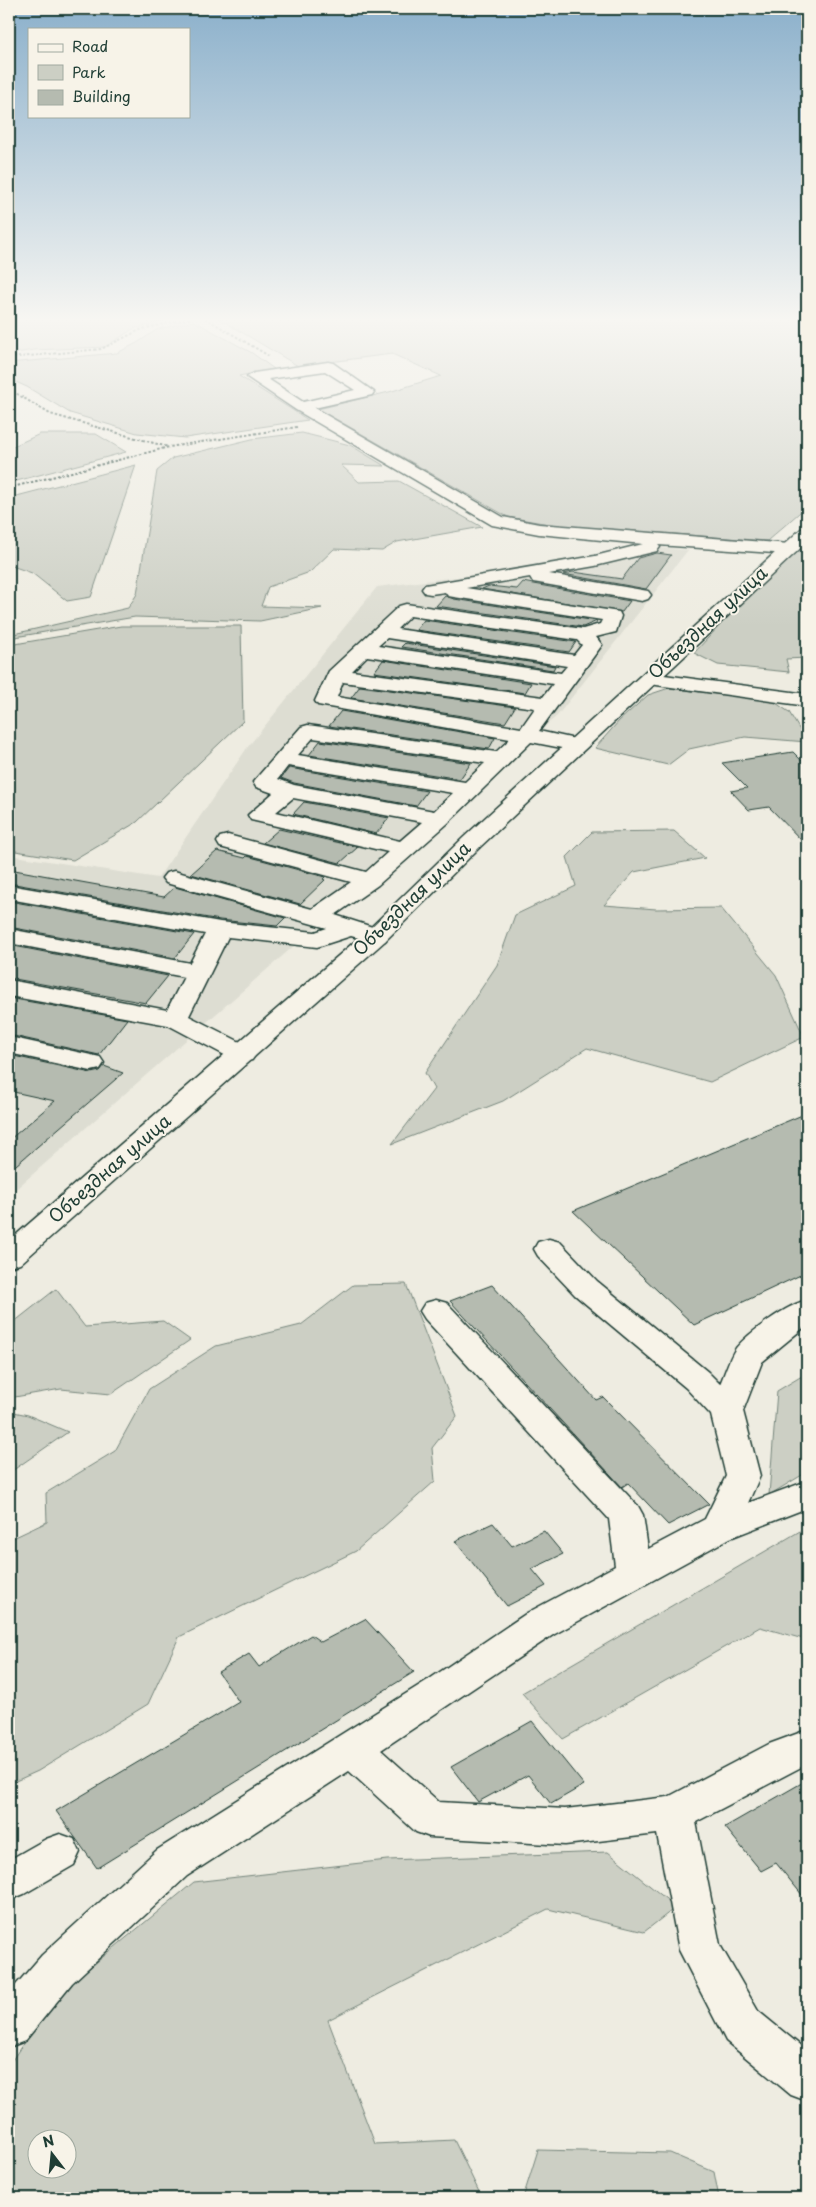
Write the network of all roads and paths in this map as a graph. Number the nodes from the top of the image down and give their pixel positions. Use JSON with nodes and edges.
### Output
{"nodes":[{"id":1,"x":73,"y":421,"type":"edge"},
{"id":2,"x":323,"y":421,"type":"edge"},
{"id":3,"x":328,"y":424,"type":"junction"},
{"id":4,"x":169,"y":447,"type":"junction"},
{"id":5,"x":9,"y":488,"type":"edge"},
{"id":6,"x":807,"y":532,"type":"edge"},
{"id":7,"x":672,"y":542,"type":"junction"},
{"id":8,"x":789,"y":549,"type":"junction"},
{"id":9,"x":518,"y":574,"type":"junction"},
{"id":10,"x":642,"y":595,"type":"dead end"},
{"id":11,"x":382,"y":632,"type":"junction"},
{"id":12,"x":583,"y":635,"type":"junction"},
{"id":13,"x":363,"y":650,"type":"junction"},
{"id":14,"x":579,"y":662,"type":"junction"},
{"id":15,"x":336,"y":675,"type":"junction"},
{"id":16,"x":649,"y":679,"type":"junction"},
{"id":17,"x":566,"y":680,"type":"junction"},
{"id":18,"x":807,"y":700,"type":"edge"},
{"id":19,"x":548,"y":704,"type":"junction"},
{"id":20,"x":526,"y":735,"type":"junction"},
{"id":21,"x":577,"y":745,"type":"junction"},
{"id":22,"x":282,"y":759,"type":"junction"},
{"id":23,"x":501,"y":760,"type":"junction"},
{"id":24,"x":470,"y":789,"type":"junction"},
{"id":25,"x":289,"y":791,"type":"junction"},
{"id":26,"x":439,"y":819,"type":"junction"},
{"id":27,"x":228,"y":842,"type":"dead end"},
{"id":28,"x":406,"y":849,"type":"junction"},
{"id":29,"x":174,"y":878,"type":"dead end"},
{"id":30,"x":370,"y":880,"type":"junction"},
{"id":31,"x":9,"y":892,"type":"edge"},
{"id":32,"x":316,"y":917,"type":"junction"},
{"id":33,"x":351,"y":928,"type":"junction"},
{"id":34,"x":220,"y":930,"type":"junction"},
{"id":35,"x":9,"y":936,"type":"edge"},
{"id":36,"x":376,"y":936,"type":"junction"},
{"id":37,"x":198,"y":972,"type":"junction"},
{"id":38,"x":9,"y":988,"type":"edge"},
{"id":39,"x":175,"y":1019,"type":"junction"},
{"id":40,"x":9,"y":1045,"type":"edge"},
{"id":41,"x":243,"y":1054,"type":"junction"},
{"id":42,"x":91,"y":1063,"type":"dead end"},
{"id":43,"x":549,"y":1248,"type":"dead end"},
{"id":44,"x":9,"y":1256,"type":"edge"},
{"id":45,"x":436,"y":1311,"type":"dead end"},
{"id":46,"x":807,"y":1311,"type":"edge"},
{"id":47,"x":726,"y":1411,"type":"junction"},
{"id":48,"x":807,"y":1494,"type":"edge"},
{"id":49,"x":718,"y":1528,"type":"junction"},
{"id":50,"x":634,"y":1573,"type":"junction"},
{"id":51,"x":807,"y":1747,"type":"edge"},
{"id":52,"x":351,"y":1748,"type":"junction"},
{"id":53,"x":674,"y":1814,"type":"junction"},
{"id":54,"x":60,"y":1852,"type":"dead end"},
{"id":55,"x":9,"y":1880,"type":"edge"},
{"id":56,"x":9,"y":2026,"type":"edge"},
{"id":57,"x":807,"y":2079,"type":"edge"}],
"edges":[{"from":1,"to":4,"type":"path"},
{"from":2,"to":3,"type":"main road"},
{"from":3,"to":4,"type":"path"},
{"from":3,"to":7,"type":"main road"},
{"from":4,"to":5,"type":"path"},
{"from":6,"to":8,"type":"main road","name":"Объездная улица"},
{"from":7,"to":8,"type":"main road"},
{"from":7,"to":9,"type":"main road"},
{"from":8,"to":16,"type":"main road","name":"Объездная улица"},
{"from":9,"to":10,"type":"main road"},
{"from":9,"to":12,"type":"main road"},
{"from":11,"to":12,"type":"main road"},
{"from":11,"to":13,"type":"main road"},
{"from":11,"to":14,"type":"main road"},
{"from":12,"to":14,"type":"main road"},
{"from":13,"to":15,"type":"main road"},
{"from":13,"to":17,"type":"main road"},
{"from":14,"to":17,"type":"main road"},
{"from":15,"to":19,"type":"main road"},
{"from":15,"to":20,"type":"main road"},
{"from":16,"to":18,"type":"main road"},
{"from":16,"to":21,"type":"main road","name":"Объездная улица"},
{"from":17,"to":19,"type":"main road"},
{"from":19,"to":20,"type":"main road"},
{"from":20,"to":21,"type":"main road"},
{"from":20,"to":23,"type":"main road"},
{"from":21,"to":36,"type":"main road","name":"Объездная улица"},
{"from":22,"to":23,"type":"main road"},
{"from":22,"to":24,"type":"main road"},
{"from":22,"to":25,"type":"main road"},
{"from":23,"to":24,"type":"main road"},
{"from":24,"to":26,"type":"main road"},
{"from":25,"to":26,"type":"main road"},
{"from":25,"to":28,"type":"main road"},
{"from":26,"to":28,"type":"main road"},
{"from":27,"to":30,"type":"main road"},
{"from":28,"to":30,"type":"main road"},
{"from":29,"to":32,"type":"main road"},
{"from":30,"to":32,"type":"main road"},
{"from":31,"to":34,"type":"main road"},
{"from":32,"to":33,"type":"main road"},
{"from":33,"to":34,"type":"main road"},
{"from":33,"to":36,"type":"main road"},
{"from":34,"to":37,"type":"main road"},
{"from":35,"to":37,"type":"main road"},
{"from":36,"to":41,"type":"main road","name":"Объездная улица"},
{"from":37,"to":39,"type":"main road"},
{"from":38,"to":39,"type":"main road"},
{"from":39,"to":41,"type":"main road"},
{"from":40,"to":42,"type":"main road"},
{"from":41,"to":44,"type":"main road","name":"Объездная улица"},
{"from":43,"to":47,"type":"main road"},
{"from":45,"to":50,"type":"main road"},
{"from":46,"to":47,"type":"main road"},
{"from":47,"to":49,"type":"main road"},
{"from":48,"to":49,"type":"main road"},
{"from":49,"to":50,"type":"main road"},
{"from":50,"to":52,"type":"main road"},
{"from":51,"to":53,"type":"main road"},
{"from":52,"to":53,"type":"main road"},
{"from":52,"to":56,"type":"main road"},
{"from":53,"to":57,"type":"main road"},
{"from":54,"to":55,"type":"main road"}]}
